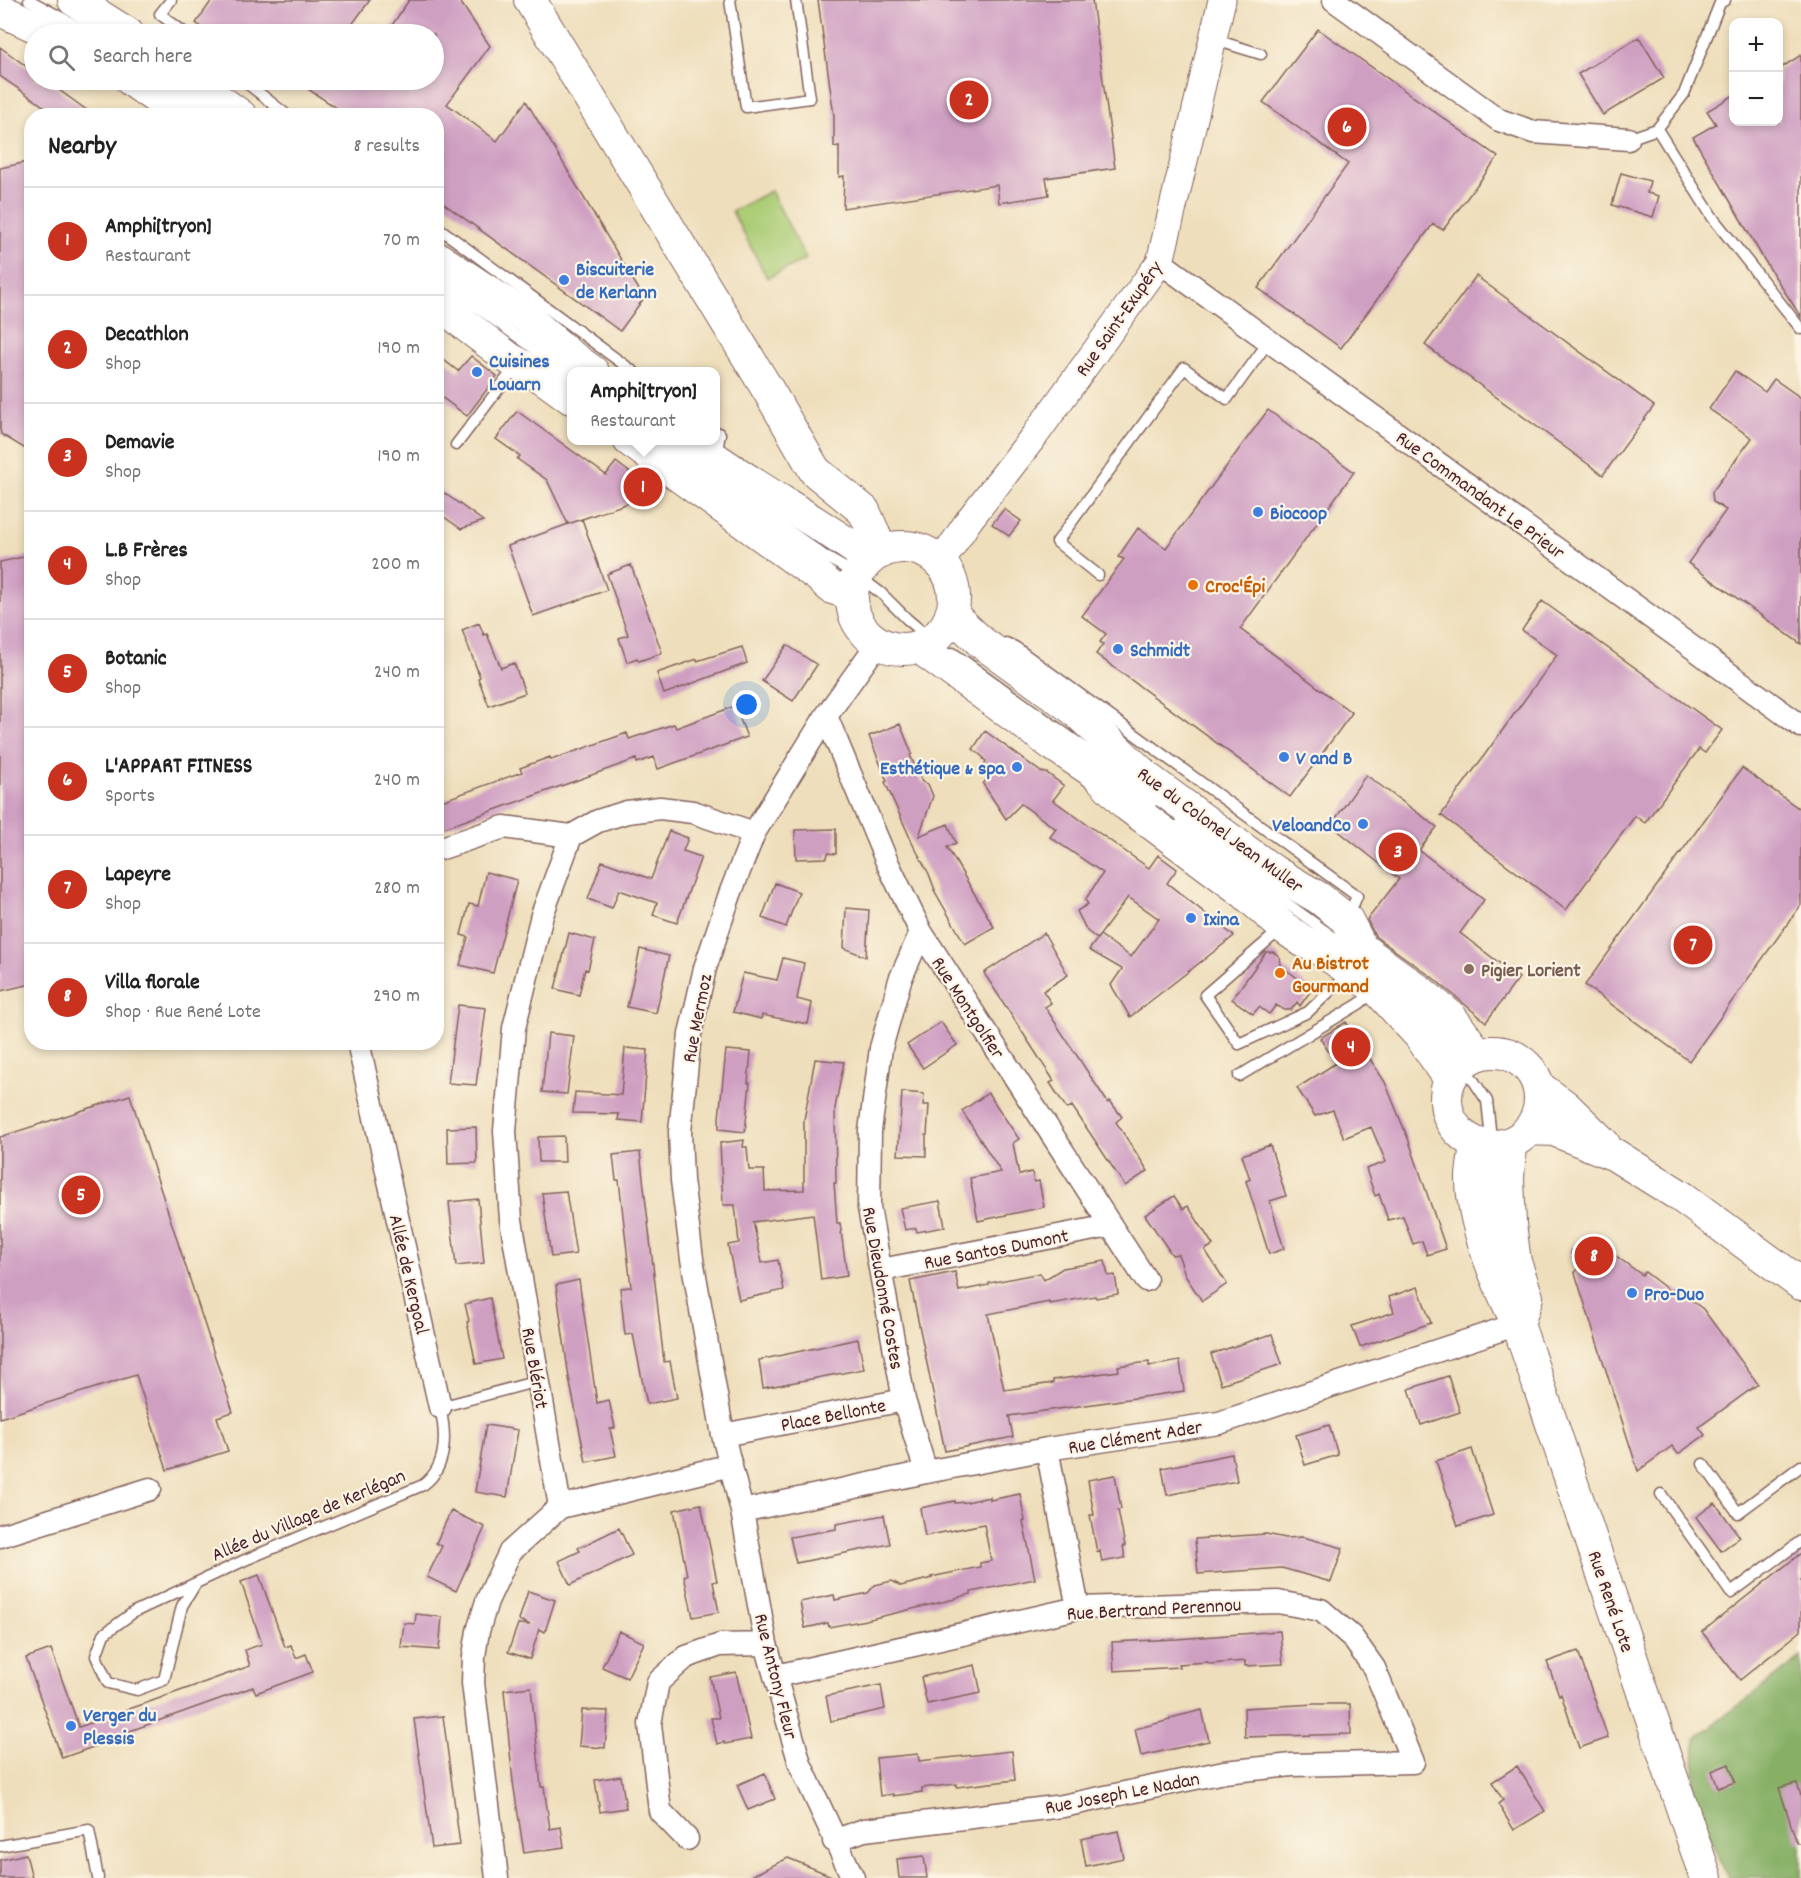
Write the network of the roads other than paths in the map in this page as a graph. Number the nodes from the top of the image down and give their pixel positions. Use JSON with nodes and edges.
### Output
{"nodes":[{"id":1,"x":29,"y":0,"type":"edge"},
{"id":2,"x":74,"y":0,"type":"edge"},
{"id":3,"x":171,"y":0,"type":"edge"},
{"id":4,"x":531,"y":0,"type":"edge"},
{"id":5,"x":730,"y":0,"type":"edge"},
{"id":6,"x":796,"y":0,"type":"edge"},
{"id":7,"x":1222,"y":0,"type":"edge"},
{"id":8,"x":1334,"y":0,"type":"edge"},
{"id":9,"x":1725,"y":0,"type":"edge"},
{"id":10,"x":0,"y":10,"type":"edge"},
{"id":11,"x":30,"y":24,"type":"edge"},
{"id":12,"x":73,"y":24,"type":"edge"},
{"id":13,"x":112,"y":24,"type":"edge"},
{"id":14,"x":173,"y":24,"type":"edge"},
{"id":15,"x":1212,"y":39,"type":"junction"},
{"id":16,"x":1261,"y":54,"type":"dead end"},
{"id":17,"x":145,"y":90,"type":"edge"},
{"id":18,"x":176,"y":90,"type":"edge"},
{"id":19,"x":205,"y":90,"type":"edge"},
{"id":20,"x":256,"y":90,"type":"edge"},
{"id":21,"x":171,"y":108,"type":"edge"},
{"id":22,"x":202,"y":108,"type":"edge"},
{"id":23,"x":230,"y":108,"type":"edge"},
{"id":24,"x":278,"y":108,"type":"edge"},
{"id":25,"x":1658,"y":129,"type":"junction"},
{"id":26,"x":1628,"y":139,"type":"joint"},
{"id":27,"x":444,"y":232,"type":"edge"},
{"id":28,"x":444,"y":262,"type":"edge"},
{"id":29,"x":1160,"y":262,"type":"junction"},
{"id":30,"x":444,"y":284,"type":"edge"},
{"id":31,"x":444,"y":307,"type":"edge"},
{"id":32,"x":1801,"y":329,"type":"edge"},
{"id":33,"x":1269,"y":341,"type":"junction"},
{"id":34,"x":518,"y":363,"type":"junction"},
{"id":35,"x":586,"y":367,"type":"edge"},
{"id":36,"x":627,"y":367,"type":"edge"},
{"id":37,"x":567,"y":372,"type":"edge"},
{"id":38,"x":567,"y":395,"type":"edge"},
{"id":39,"x":456,"y":445,"type":"dead end"},
{"id":40,"x":635,"y":445,"type":"edge"},
{"id":41,"x":669,"y":445,"type":"edge"},
{"id":42,"x":715,"y":445,"type":"edge"},
{"id":43,"x":940,"y":564,"type":"junction"},
{"id":44,"x":865,"y":570,"type":"junction"},
{"id":45,"x":1098,"y":576,"type":"dead end"},
{"id":46,"x":951,"y":614,"type":"junction"},
{"id":47,"x":919,"y":635,"type":"junction"},
{"id":48,"x":878,"y":643,"type":"junction"},
{"id":49,"x":826,"y":716,"type":"junction"},
{"id":50,"x":1801,"y":726,"type":"edge"},
{"id":51,"x":1097,"y":774,"type":"junction"},
{"id":52,"x":1151,"y":804,"type":"junction"},
{"id":53,"x":1160,"y":811,"type":"dead end"},
{"id":54,"x":1170,"y":818,"type":"dead end"},
{"id":55,"x":754,"y":832,"type":"junction"},
{"id":56,"x":571,"y":836,"type":"junction"},
{"id":57,"x":444,"y":847,"type":"edge"},
{"id":58,"x":1283,"y":927,"type":"junction"},
{"id":59,"x":921,"y":932,"type":"junction"},
{"id":60,"x":1369,"y":975,"type":"junction"},
{"id":61,"x":1407,"y":997,"type":"dead end"},
{"id":62,"x":360,"y":1050,"type":"edge"},
{"id":63,"x":1463,"y":1065,"type":"junction"},
{"id":64,"x":1239,"y":1077,"type":"dead end"},
{"id":65,"x":1540,"y":1088,"type":"junction"},
{"id":66,"x":1500,"y":1138,"type":"junction"},
{"id":67,"x":1615,"y":1155,"type":"junction"},
{"id":68,"x":1110,"y":1226,"type":"junction"},
{"id":69,"x":1496,"y":1237,"type":"dead end"},
{"id":70,"x":1502,"y":1262,"type":"dead end"},
{"id":71,"x":881,"y":1270,"type":"junction"},
{"id":72,"x":1146,"y":1280,"type":"dead end"},
{"id":73,"x":1801,"y":1284,"type":"edge"},
{"id":74,"x":1518,"y":1324,"type":"junction"},
{"id":75,"x":538,"y":1380,"type":"junction"},
{"id":76,"x":904,"y":1400,"type":"junction"},
{"id":77,"x":440,"y":1407,"type":"junction"},
{"id":78,"x":723,"y":1435,"type":"junction"},
{"id":79,"x":1047,"y":1449,"type":"junction"},
{"id":80,"x":1702,"y":1464,"type":"dead end"},
{"id":81,"x":731,"y":1465,"type":"junction"},
{"id":82,"x":1801,"y":1466,"type":"edge"},
{"id":83,"x":926,"y":1472,"type":"junction"},
{"id":84,"x":150,"y":1489,"type":"dead end"},
{"id":85,"x":1661,"y":1494,"type":"dead end"},
{"id":86,"x":560,"y":1507,"type":"junction"},
{"id":87,"x":742,"y":1511,"type":"junction"},
{"id":88,"x":0,"y":1536,"type":"edge"},
{"id":89,"x":1801,"y":1541,"type":"edge"},
{"id":90,"x":195,"y":1583,"type":"junction"},
{"id":91,"x":1078,"y":1608,"type":"junction"},
{"id":92,"x":766,"y":1644,"type":"junction"},
{"id":93,"x":776,"y":1676,"type":"junction"},
{"id":94,"x":1413,"y":1762,"type":"joint"},
{"id":95,"x":687,"y":1839,"type":"dead end"},
{"id":96,"x":834,"y":1841,"type":"junction"},
{"id":97,"x":0,"y":1846,"type":"edge"},
{"id":98,"x":98,"y":1878,"type":"edge"},
{"id":99,"x":497,"y":1878,"type":"edge"},
{"id":100,"x":853,"y":1878,"type":"edge"},
{"id":101,"x":1706,"y":1878,"type":"edge"}],
"edges":[{"from":1,"to":12,"type":"lane"},
{"from":2,"to":13,"type":"main road"},
{"from":3,"to":14,"type":"lane"},
{"from":4,"to":44,"type":"main road"},
{"from":5,"to":6,"type":"lane"},
{"from":7,"to":15,"type":"street","name":"Rue Saint-Exupéry"},
{"from":8,"to":26,"type":"street"},
{"from":9,"to":25,"type":"lane"},
{"from":10,"to":11,"type":"main road"},
{"from":15,"to":16,"type":"lane"},
{"from":15,"to":29,"type":"street","name":"Rue Saint-Exupéry"},
{"from":17,"to":21,"type":"main road"},
{"from":18,"to":22,"type":"lane"},
{"from":19,"to":23,"type":"main road"},
{"from":20,"to":24,"type":"lane"},
{"from":25,"to":26,"type":"lane"},
{"from":25,"to":32,"type":"lane"},
{"from":27,"to":36,"type":"lane"},
{"from":28,"to":35,"type":"main road"},
{"from":29,"to":33,"type":"street","name":"Rue Commandant Le Prieur"},
{"from":29,"to":43,"type":"street","name":"Rue Saint-Exupéry"},
{"from":30,"to":37,"type":"lane"},
{"from":31,"to":34,"type":"main road"},
{"from":33,"to":45,"type":"lane"},
{"from":33,"to":50,"type":"street","name":"Rue Commandant Le Prieur"},
{"from":34,"to":38,"type":"main road"},
{"from":34,"to":39,"type":"lane"},
{"from":40,"to":44,"type":"main road"},
{"from":41,"to":44,"type":"lane"},
{"from":42,"to":44,"type":"main road"},
{"from":43,"to":44,"type":"main road"},
{"from":43,"to":46,"type":"main road"},
{"from":44,"to":47,"type":"lane"},
{"from":44,"to":48,"type":"main road"},
{"from":46,"to":47,"type":"main road"},
{"from":46,"to":63,"type":"main road","name":"Rue du Colonel Jean Muller"},
{"from":47,"to":48,"type":"main road"},
{"from":47,"to":51,"type":"main road","name":"Rue du Colonel Jean Muller"},
{"from":47,"to":52,"type":"lane","name":"Rue du Colonel Jean Muller"},
{"from":48,"to":49,"type":"street","name":"Rue Mermoz"},
{"from":49,"to":55,"type":"street","name":"Rue Mermoz"},
{"from":49,"to":59,"type":"street","name":"Rue Montgolfier"},
{"from":51,"to":52,"type":"lane","name":"Rue du Colonel Jean Muller"},
{"from":51,"to":58,"type":"main road","name":"Rue du Colonel Jean Muller"},
{"from":52,"to":53,"type":"lane","name":"Rue du Colonel Jean Muller"},
{"from":54,"to":60,"type":"lane","name":"Rue du Colonel Jean Muller"},
{"from":55,"to":56,"type":"street"},
{"from":55,"to":78,"type":"street","name":"Rue Mermoz"},
{"from":56,"to":57,"type":"street"},
{"from":56,"to":75,"type":"street","name":"Rue Blériot"},
{"from":58,"to":60,"type":"main road","name":"Rue du Colonel Jean Muller"},
{"from":58,"to":60,"type":"lane"},
{"from":59,"to":68,"type":"street","name":"Rue Montgolfier"},
{"from":59,"to":71,"type":"street","name":"Rue Dieudonné Costes"},
{"from":60,"to":63,"type":"main road","name":"Rue du Colonel Jean Muller"},
{"from":60,"to":64,"type":"lane"},
{"from":61,"to":63,"type":"lane"},
{"from":62,"to":77,"type":"street","name":"Allée de Kergoal"},
{"from":63,"to":65,"type":"main road"},
{"from":63,"to":66,"type":"main road"},
{"from":65,"to":66,"type":"main road"},
{"from":65,"to":67,"type":"main road"},
{"from":66,"to":67,"type":"main road"},
{"from":66,"to":69,"type":"lane"},
{"from":66,"to":74,"type":"main road"},
{"from":67,"to":73,"type":"main road"},
{"from":68,"to":71,"type":"street","name":"Rue Santos Dumont"},
{"from":68,"to":72,"type":"street","name":"Rue Montgolfier"},
{"from":70,"to":74,"type":"lane"},
{"from":71,"to":76,"type":"street","name":"Rue Dieudonné Costes"},
{"from":74,"to":79,"type":"street","name":"Rue Clément Ader"},
{"from":74,"to":101,"type":"main road","name":"Rue René Lote"},
{"from":75,"to":77,"type":"lane"},
{"from":75,"to":86,"type":"street","name":"Rue Blériot"},
{"from":76,"to":78,"type":"street","name":"Place Bellonte"},
{"from":76,"to":83,"type":"street","name":"Place Bellonte"},
{"from":77,"to":90,"type":"lane","name":"Allée du Village de Kerlégan"},
{"from":78,"to":81,"type":"street","name":"Rue Antony Fleur"},
{"from":79,"to":83,"type":"street","name":"Rue Clément Ader"},
{"from":79,"to":91,"type":"street"},
{"from":80,"to":82,"type":"lane"},
{"from":81,"to":86,"type":"street"},
{"from":81,"to":87,"type":"street","name":"Rue Antony Fleur"},
{"from":83,"to":87,"type":"street","name":"Rue Clément Ader"},
{"from":84,"to":88,"type":"street"},
{"from":85,"to":89,"type":"lane"},
{"from":86,"to":99,"type":"street"},
{"from":87,"to":92,"type":"street","name":"Rue Antony Fleur"},
{"from":90,"to":90,"type":"lane","name":"Allée du Village de Kerlégan"},
{"from":91,"to":93,"type":"street","name":"Rue Bertrand Perennou"},
{"from":91,"to":94,"type":"street","name":"Rue Bertrand Perennou"},
{"from":92,"to":93,"type":"street","name":"Rue Antony Fleur"},
{"from":92,"to":95,"type":"street"},
{"from":93,"to":96,"type":"street","name":"Rue Antony Fleur"},
{"from":94,"to":96,"type":"street","name":"Rue Joseph Le Nadan"},
{"from":96,"to":100,"type":"street","name":"Rue Antony Fleur"},
{"from":97,"to":98,"type":"lane"}]}
